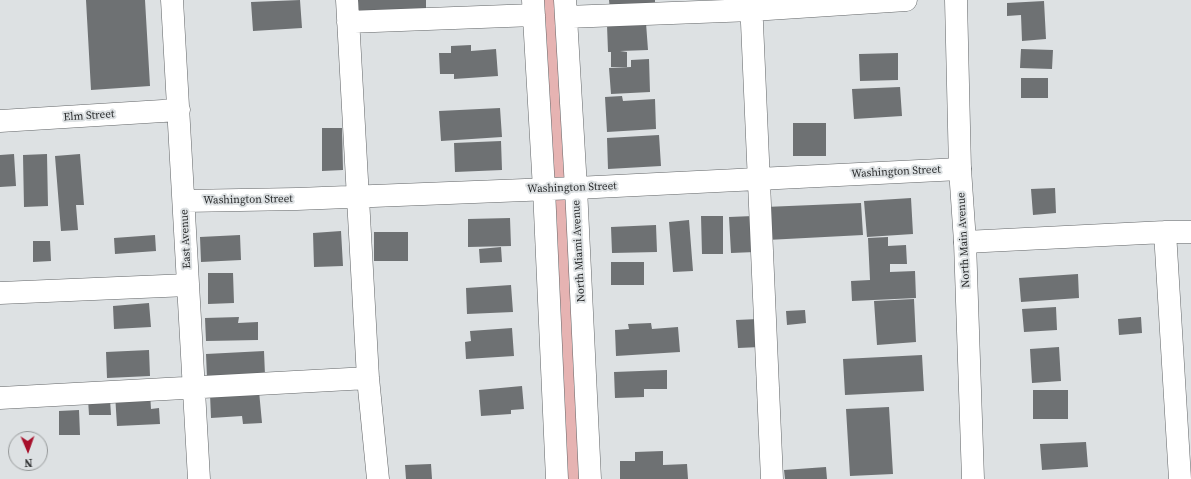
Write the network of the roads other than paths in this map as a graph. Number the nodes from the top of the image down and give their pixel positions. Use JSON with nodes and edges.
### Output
{"nodes":[{"id":1,"x":172,"y":0,"type":"edge"},
{"id":2,"x":347,"y":0,"type":"edge"},
{"id":3,"x":906,"y":0,"type":"edge"},
{"id":4,"x":956,"y":0,"type":"edge"},
{"id":5,"x":751,"y":5,"type":"edge"},
{"id":6,"x":534,"y":8,"type":"edge"},
{"id":7,"x":565,"y":8,"type":"edge"},
{"id":8,"x":348,"y":22,"type":"junction"},
{"id":9,"x":178,"y":110,"type":"junction"},
{"id":10,"x":0,"y":122,"type":"edge"},
{"id":11,"x":960,"y":169,"type":"junction"},
{"id":12,"x":759,"y":179,"type":"junction"},
{"id":13,"x":576,"y":188,"type":"junction"},
{"id":14,"x":544,"y":189,"type":"junction"},
{"id":15,"x":358,"y":196,"type":"junction"},
{"id":16,"x":184,"y":201,"type":"junction"},
{"id":17,"x":1165,"y":232,"type":"junction"},
{"id":18,"x":1191,"y":232,"type":"edge"},
{"id":19,"x":965,"y":242,"type":"junction"},
{"id":20,"x":188,"y":285,"type":"junction"},
{"id":21,"x":0,"y":293,"type":"edge"},
{"id":22,"x":368,"y":378,"type":"junction"},
{"id":23,"x":193,"y":388,"type":"junction"},
{"id":24,"x":0,"y":398,"type":"edge"},
{"id":25,"x":199,"y":479,"type":"edge"},
{"id":26,"x":378,"y":479,"type":"edge"},
{"id":27,"x":556,"y":479,"type":"edge"},
{"id":28,"x":590,"y":479,"type":"edge"},
{"id":29,"x":772,"y":479,"type":"edge"},
{"id":30,"x":973,"y":479,"type":"edge"},
{"id":31,"x":1180,"y":479,"type":"edge"}],
"edges":[{"from":1,"to":9,"type":"street","name":"East Avenue"},
{"from":2,"to":8,"type":"street"},
{"from":3,"to":5,"type":"street"},
{"from":4,"to":11,"type":"street","name":"North Main Avenue"},
{"from":5,"to":7,"type":"street"},
{"from":5,"to":12,"type":"street"},
{"from":6,"to":8,"type":"street"},
{"from":6,"to":14,"type":"street"},
{"from":7,"to":13,"type":"street","name":"North Miami Avenue"},
{"from":8,"to":15,"type":"street"},
{"from":9,"to":10,"type":"street","name":"Elm Street"},
{"from":9,"to":16,"type":"street","name":"East Avenue"},
{"from":11,"to":12,"type":"street","name":"Washington Street"},
{"from":11,"to":19,"type":"street","name":"North Main Avenue"},
{"from":12,"to":13,"type":"street","name":"Washington Street"},
{"from":12,"to":29,"type":"street"},
{"from":13,"to":14,"type":"street","name":"Washington Street"},
{"from":13,"to":28,"type":"street","name":"North Miami Avenue"},
{"from":14,"to":15,"type":"street","name":"Washington Street"},
{"from":14,"to":27,"type":"street"},
{"from":15,"to":16,"type":"street","name":"Washington Street"},
{"from":15,"to":22,"type":"street"},
{"from":16,"to":20,"type":"street","name":"East Avenue"},
{"from":17,"to":18,"type":"street"},
{"from":17,"to":19,"type":"street"},
{"from":17,"to":31,"type":"street"},
{"from":19,"to":30,"type":"street","name":"North Main Avenue"},
{"from":20,"to":21,"type":"street"},
{"from":20,"to":23,"type":"street","name":"East Avenue"},
{"from":22,"to":23,"type":"street"},
{"from":22,"to":26,"type":"street"},
{"from":23,"to":24,"type":"street"},
{"from":23,"to":25,"type":"street","name":"East Avenue"}]}
